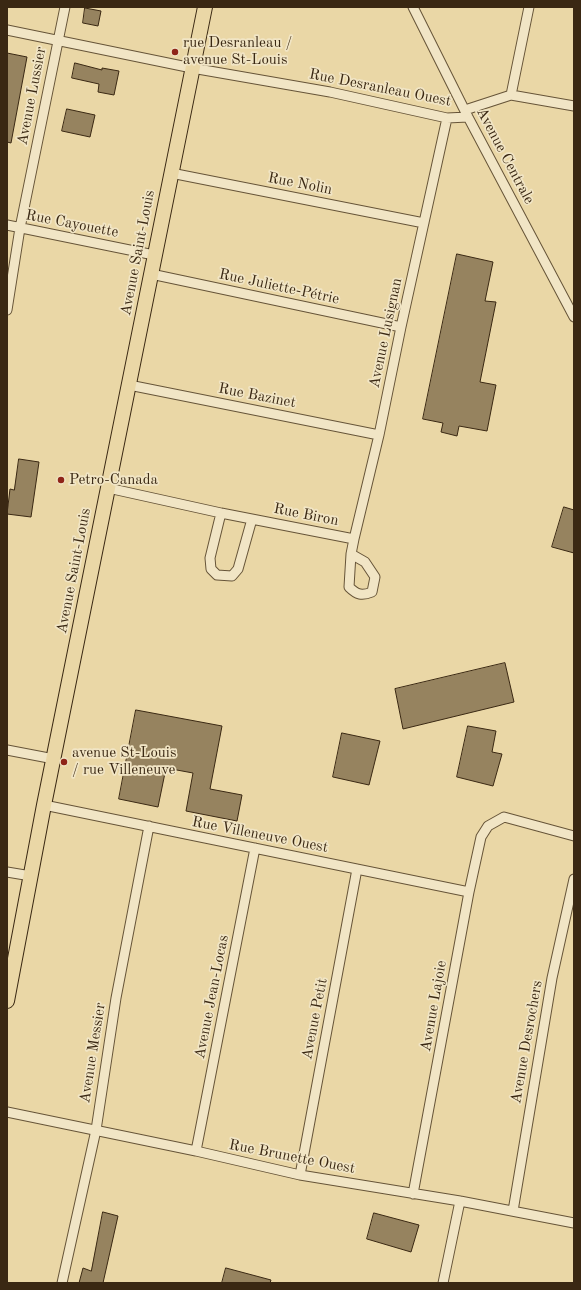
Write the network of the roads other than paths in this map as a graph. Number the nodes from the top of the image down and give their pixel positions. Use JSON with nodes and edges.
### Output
{"nodes":[{"id":1,"x":65,"y":7,"type":"edge"},
{"id":2,"x":205,"y":7,"type":"edge"},
{"id":3,"x":413,"y":7,"type":"edge"},
{"id":4,"x":529,"y":7,"type":"edge"},
{"id":5,"x":7,"y":30,"type":"edge"},
{"id":6,"x":58,"y":40,"type":"junction"},
{"id":7,"x":192,"y":68,"type":"junction"},
{"id":8,"x":511,"y":95,"type":"junction"},
{"id":9,"x":574,"y":106,"type":"edge"},
{"id":10,"x":466,"y":113,"type":"junction"},
{"id":11,"x":447,"y":118,"type":"junction"},
{"id":12,"x":171,"y":173,"type":"junction"},
{"id":13,"x":424,"y":223,"type":"junction"},
{"id":14,"x":7,"y":225,"type":"edge"},
{"id":15,"x":20,"y":228,"type":"junction"},
{"id":16,"x":154,"y":255,"type":"junction"},
{"id":17,"x":151,"y":274,"type":"junction"},
{"id":18,"x":7,"y":310,"type":"edge"},
{"id":19,"x":574,"y":317,"type":"edge"},
{"id":20,"x":401,"y":327,"type":"junction"},
{"id":21,"x":129,"y":384,"type":"junction"},
{"id":22,"x":379,"y":435,"type":"junction"},
{"id":23,"x":108,"y":488,"type":"junction"},
{"id":24,"x":221,"y":513,"type":"junction"},
{"id":25,"x":252,"y":519,"type":"junction"},
{"id":26,"x":354,"y":539,"type":"junction"},
{"id":27,"x":351,"y":554,"type":"dead end"},
{"id":28,"x":7,"y":750,"type":"edge"},
{"id":29,"x":54,"y":759,"type":"junction"},
{"id":30,"x":44,"y":805,"type":"junction"},
{"id":31,"x":149,"y":826,"type":"junction"},
{"id":32,"x":574,"y":836,"type":"edge"},
{"id":33,"x":255,"y":848,"type":"junction"},
{"id":34,"x":357,"y":869,"type":"junction"},
{"id":35,"x":7,"y":872,"type":"edge"},
{"id":36,"x":31,"y":876,"type":"junction"},
{"id":37,"x":574,"y":879,"type":"edge"},
{"id":38,"x":469,"y":892,"type":"junction"},
{"id":39,"x":7,"y":998,"type":"edge"},
{"id":40,"x":7,"y":1112,"type":"edge"},
{"id":41,"x":96,"y":1130,"type":"junction"},
{"id":42,"x":196,"y":1152,"type":"junction"},
{"id":43,"x":300,"y":1175,"type":"junction"},
{"id":44,"x":413,"y":1194,"type":"junction"},
{"id":45,"x":460,"y":1201,"type":"junction"},
{"id":46,"x":513,"y":1211,"type":"junction"},
{"id":47,"x":574,"y":1222,"type":"edge"},
{"id":48,"x":62,"y":1283,"type":"edge"},
{"id":49,"x":443,"y":1283,"type":"edge"}],
"edges":[{"from":1,"to":6,"type":"street","name":"Avenue Lussier"},
{"from":2,"to":7,"type":"main road","name":"Avenue Saint-Louis"},
{"from":3,"to":10,"type":"street","name":"Avenue Centrale"},
{"from":4,"to":8,"type":"street"},
{"from":5,"to":6,"type":"street","name":"Rue Desranleau Ouest"},
{"from":6,"to":7,"type":"street","name":"Rue Desranleau Ouest"},
{"from":6,"to":15,"type":"street","name":"Avenue Lussier"},
{"from":7,"to":11,"type":"street","name":"Rue Desranleau Ouest"},
{"from":7,"to":12,"type":"main road","name":"Avenue Saint-Louis"},
{"from":8,"to":9,"type":"street"},
{"from":8,"to":10,"type":"street","name":"Rue Desranleau Ouest"},
{"from":10,"to":11,"type":"street","name":"Rue Desranleau Ouest"},
{"from":10,"to":19,"type":"street","name":"Avenue Centrale"},
{"from":11,"to":13,"type":"street","name":"Avenue Lusignan"},
{"from":12,"to":13,"type":"street","name":"Rue Nolin"},
{"from":12,"to":16,"type":"main road","name":"Avenue Saint-Louis"},
{"from":13,"to":20,"type":"street","name":"Avenue Lusignan"},
{"from":14,"to":15,"type":"street","name":"Rue Cayouette"},
{"from":15,"to":16,"type":"street","name":"Rue Cayouette"},
{"from":15,"to":18,"type":"street","name":"Avenue Lussier"},
{"from":16,"to":17,"type":"main road","name":"Avenue Saint-Louis"},
{"from":17,"to":20,"type":"street","name":"Rue Juliette-Pétrie"},
{"from":17,"to":21,"type":"main road","name":"Avenue Saint-Louis"},
{"from":20,"to":22,"type":"street","name":"Avenue Lusignan"},
{"from":21,"to":22,"type":"street","name":"Rue Bazinet"},
{"from":21,"to":23,"type":"main road","name":"Avenue Saint-Louis"},
{"from":22,"to":26,"type":"street","name":"Avenue Lusignan"},
{"from":23,"to":24,"type":"street","name":"Rue Biron"},
{"from":23,"to":29,"type":"main road","name":"Avenue Saint-Louis"},
{"from":24,"to":25,"type":"street","name":"Rue Biron"},
{"from":24,"to":25,"type":"street","name":"Rue Biron"},
{"from":25,"to":26,"type":"street","name":"Rue Biron"},
{"from":26,"to":27,"type":"street","name":"Avenue Lusignan"},
{"from":28,"to":29,"type":"street"},
{"from":29,"to":30,"type":"main road","name":"Avenue Saint-Louis"},
{"from":30,"to":31,"type":"street","name":"Rue Villeneuve Ouest"},
{"from":30,"to":36,"type":"main road","name":"Avenue Saint-Louis"},
{"from":31,"to":33,"type":"street","name":"Rue Villeneuve Ouest"},
{"from":31,"to":41,"type":"street","name":"Avenue Messier"},
{"from":32,"to":38,"type":"street","name":"Avenue Lajoie"},
{"from":33,"to":34,"type":"street","name":"Rue Villeneuve Ouest"},
{"from":33,"to":42,"type":"street","name":"Avenue Jean-Locas"},
{"from":34,"to":38,"type":"street","name":"Rue Villeneuve Ouest"},
{"from":34,"to":43,"type":"street","name":"Avenue Petit"},
{"from":35,"to":36,"type":"street"},
{"from":36,"to":39,"type":"main road","name":"Avenue Saint-Louis"},
{"from":37,"to":46,"type":"street","name":"Avenue Desrochers"},
{"from":38,"to":44,"type":"street","name":"Avenue Lajoie"},
{"from":40,"to":41,"type":"street","name":"Rue Brunette Ouest"},
{"from":41,"to":42,"type":"street","name":"Rue Brunette Ouest"},
{"from":41,"to":48,"type":"street","name":"Avenue Messier"},
{"from":42,"to":43,"type":"street","name":"Rue Brunette Ouest"},
{"from":43,"to":44,"type":"street","name":"Rue Brunette Ouest"},
{"from":44,"to":45,"type":"street","name":"Rue Brunette Ouest"},
{"from":45,"to":46,"type":"street","name":"Rue Brunette Ouest"},
{"from":45,"to":49,"type":"street"},
{"from":46,"to":47,"type":"street","name":"Rue Brunette Ouest"}]}
